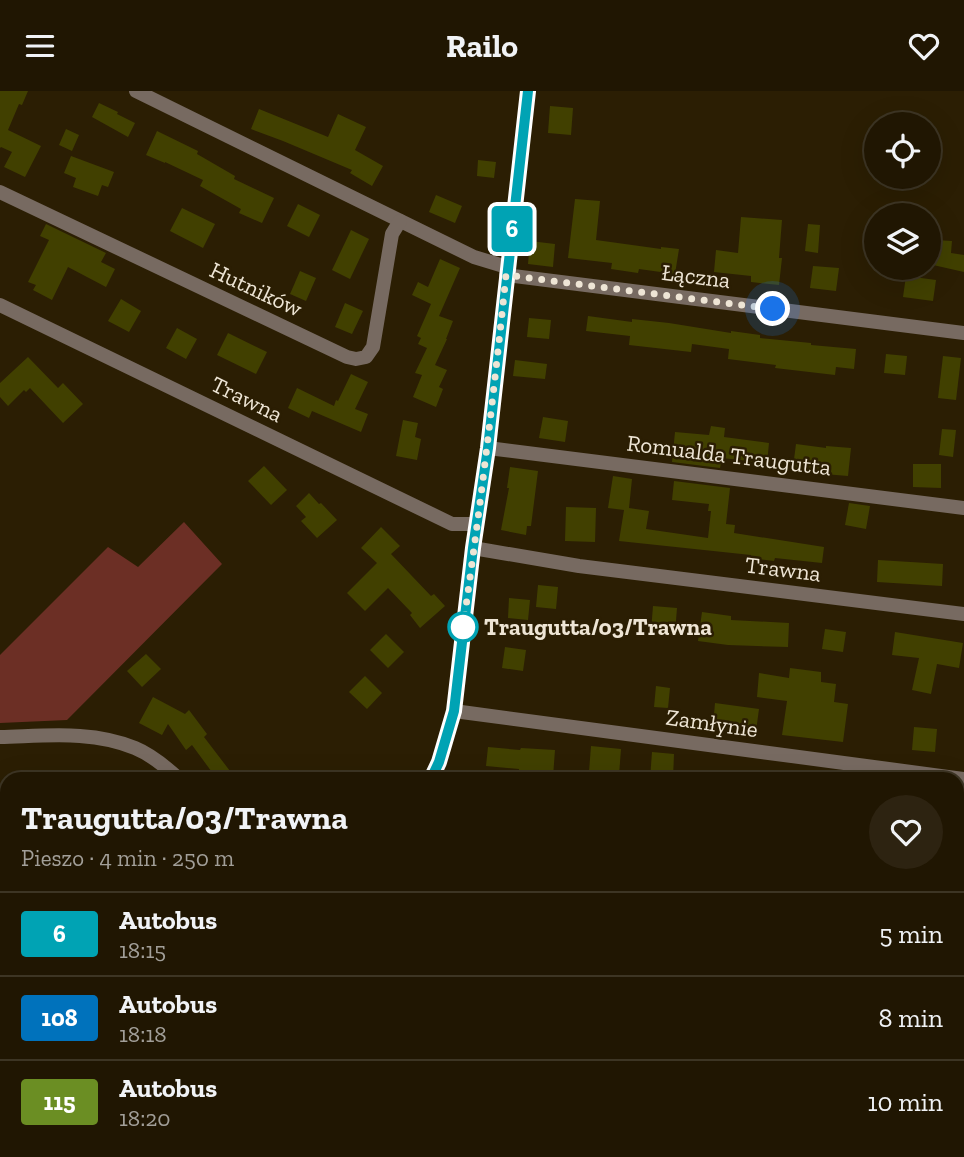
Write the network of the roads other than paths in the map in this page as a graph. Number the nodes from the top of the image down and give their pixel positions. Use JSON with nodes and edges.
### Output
{"nodes":[{"id":1,"x":136,"y":91,"type":"edge"},
{"id":2,"x":528,"y":91,"type":"edge"},
{"id":3,"x":0,"y":192,"type":"edge"},
{"id":4,"x":400,"y":221,"type":"junction"},
{"id":5,"x":507,"y":271,"type":"junction"},
{"id":6,"x":0,"y":305,"type":"edge"},
{"id":7,"x":964,"y":333,"type":"edge"},
{"id":8,"x":488,"y":448,"type":"junction"},
{"id":9,"x":964,"y":508,"type":"edge"},
{"id":10,"x":476,"y":524,"type":"junction"},
{"id":11,"x":473,"y":548,"type":"junction"},
{"id":12,"x":964,"y":614,"type":"edge"},
{"id":13,"x":454,"y":711,"type":"junction"},
{"id":14,"x":0,"y":737,"type":"edge"},
{"id":15,"x":171,"y":772,"type":"edge"},
{"id":16,"x":434,"y":772,"type":"edge"},
{"id":17,"x":912,"y":772,"type":"edge"}],
"edges":[{"from":1,"to":4,"type":"street","name":"Łączna"},
{"from":2,"to":5,"type":"main road"},
{"from":3,"to":4,"type":"street","name":"Hutników"},
{"from":4,"to":5,"type":"street","name":"Łączna"},
{"from":5,"to":7,"type":"street","name":"Łączna"},
{"from":5,"to":8,"type":"main road"},
{"from":6,"to":10,"type":"street","name":"Trawna"},
{"from":8,"to":9,"type":"street","name":"Romualda Traugutta"},
{"from":8,"to":10,"type":"main road"},
{"from":10,"to":11,"type":"main road"},
{"from":11,"to":12,"type":"street","name":"Trawna"},
{"from":11,"to":13,"type":"main road"},
{"from":13,"to":16,"type":"main road"},
{"from":13,"to":17,"type":"street","name":"Zamłynie"},
{"from":14,"to":15,"type":"street"}]}
